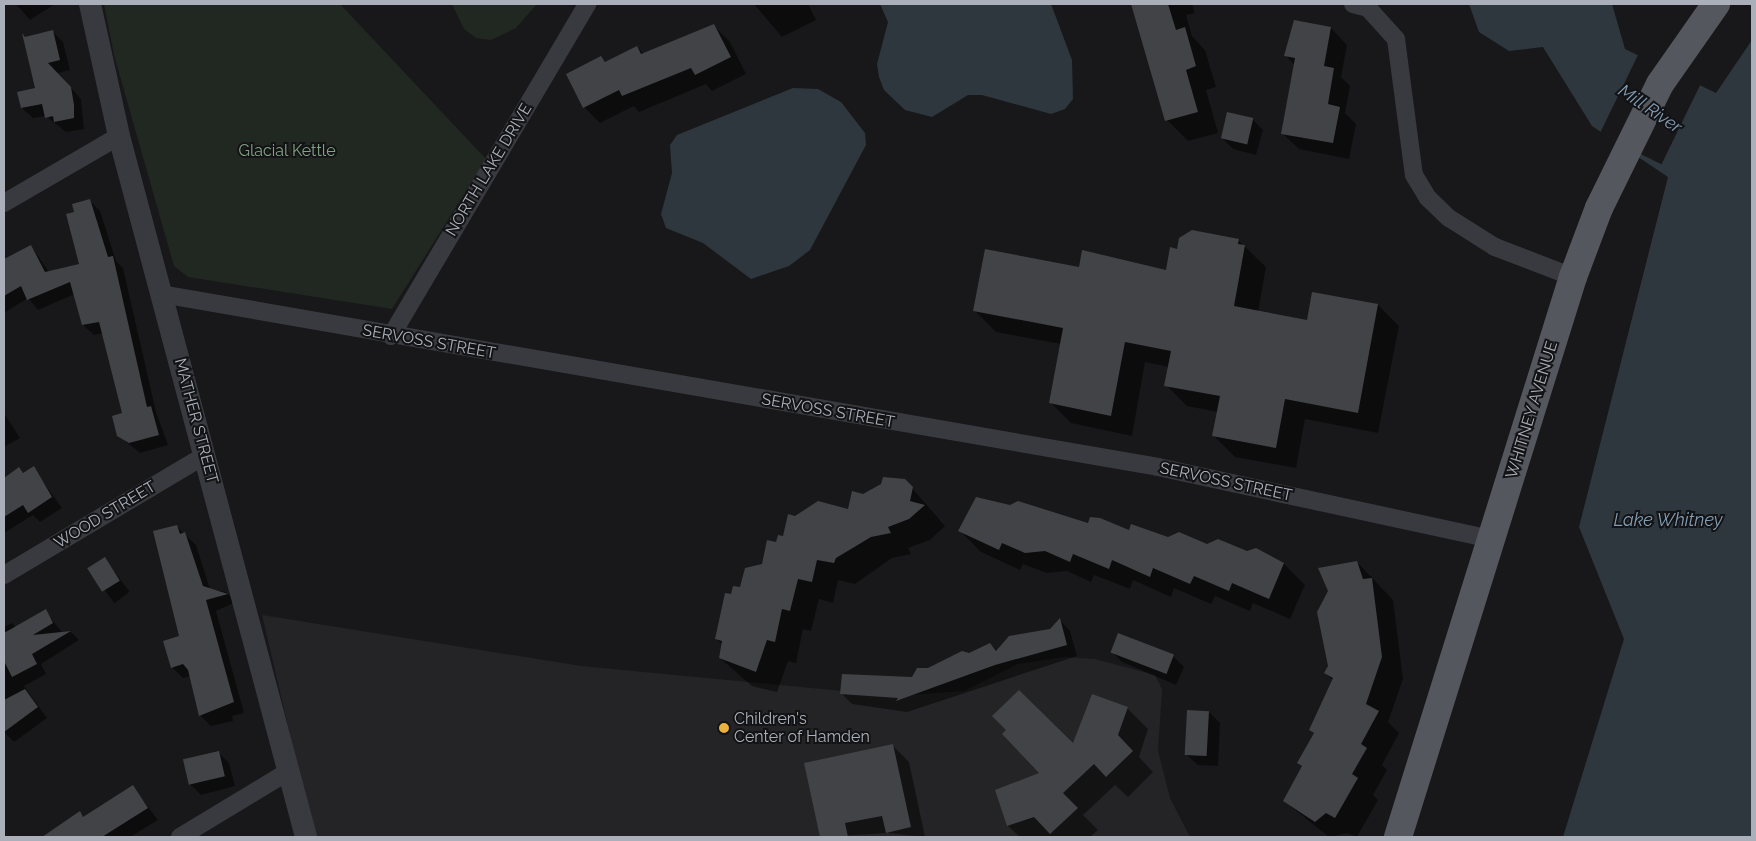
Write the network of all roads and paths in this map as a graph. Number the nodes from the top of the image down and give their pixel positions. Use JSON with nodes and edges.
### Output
{"nodes":[{"id":1,"x":90,"y":4,"type":"edge"},
{"id":2,"x":587,"y":4,"type":"edge"},
{"id":3,"x":1353,"y":4,"type":"edge"},
{"id":4,"x":1716,"y":4,"type":"edge"},
{"id":5,"x":119,"y":136,"type":"junction"},
{"id":6,"x":4,"y":203,"type":"edge"},
{"id":7,"x":1572,"y":278,"type":"junction"},
{"id":8,"x":161,"y":294,"type":"junction"},
{"id":9,"x":390,"y":336,"type":"junction"},
{"id":10,"x":205,"y":455,"type":"junction"},
{"id":11,"x":1492,"y":539,"type":"junction"},
{"id":12,"x":4,"y":576,"type":"edge"},
{"id":13,"x":289,"y":771,"type":"junction"},
{"id":14,"x":180,"y":837,"type":"edge"},
{"id":15,"x":306,"y":837,"type":"edge"},
{"id":16,"x":1398,"y":837,"type":"edge"}],
"edges":[{"from":1,"to":5,"type":"street","name":"MATHER STREET"},
{"from":2,"to":9,"type":"street","name":"NORTH LAKE DRIVE"},
{"from":3,"to":7,"type":"street"},
{"from":4,"to":7,"type":"main road","name":"WHITNEY AVENUE"},
{"from":5,"to":6,"type":"street"},
{"from":5,"to":8,"type":"street","name":"MATHER STREET"},
{"from":7,"to":11,"type":"main road","name":"WHITNEY AVENUE"},
{"from":8,"to":9,"type":"street","name":"SERVOSS STREET"},
{"from":8,"to":10,"type":"street","name":"MATHER STREET"},
{"from":9,"to":11,"type":"street","name":"SERVOSS STREET"},
{"from":10,"to":12,"type":"street","name":"WOOD STREET"},
{"from":10,"to":13,"type":"street","name":"MATHER STREET"},
{"from":11,"to":16,"type":"main road","name":"WHITNEY AVENUE"},
{"from":13,"to":14,"type":"street"},
{"from":13,"to":15,"type":"street","name":"MATHER STREET"}]}
